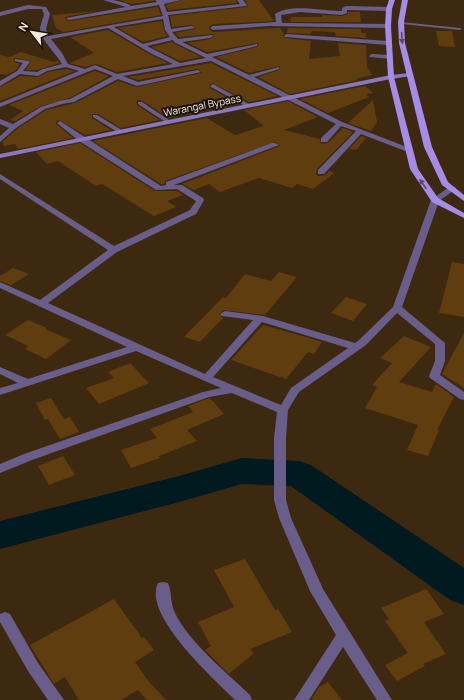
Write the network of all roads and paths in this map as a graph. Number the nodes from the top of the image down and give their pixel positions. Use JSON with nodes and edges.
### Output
{"nodes":[{"id":1,"x":106,"y":0,"type":"edge"},
{"id":2,"x":178,"y":0,"type":"edge"},
{"id":3,"x":240,"y":0,"type":"edge"},
{"id":4,"x":392,"y":0,"type":"edge"},
{"id":5,"x":405,"y":0,"type":"edge"},
{"id":6,"x":160,"y":1,"type":"edge"},
{"id":7,"x":131,"y":8,"type":"junction"},
{"id":8,"x":389,"y":10,"type":"junction"},
{"id":9,"x":0,"y":14,"type":"edge"},
{"id":10,"x":166,"y":15,"type":"junction"},
{"id":11,"x":82,"y":16,"type":"junction"},
{"id":12,"x":68,"y":18,"type":"dead end"},
{"id":13,"x":402,"y":23,"type":"junction"},
{"id":14,"x":280,"y":24,"type":"junction"},
{"id":15,"x":388,"y":26,"type":"junction"},
{"id":16,"x":107,"y":27,"type":"junction"},
{"id":17,"x":192,"y":28,"type":"dead end"},
{"id":18,"x":213,"y":28,"type":"dead end"},
{"id":19,"x":460,"y":29,"type":"dead end"},
{"id":20,"x":169,"y":32,"type":"junction"},
{"id":21,"x":210,"y":36,"type":"dead end"},
{"id":22,"x":287,"y":36,"type":"dead end"},
{"id":23,"x":46,"y":38,"type":"junction"},
{"id":24,"x":175,"y":39,"type":"junction"},
{"id":25,"x":388,"y":43,"type":"junction"},
{"id":26,"x":255,"y":45,"type":"dead end"},
{"id":27,"x":142,"y":46,"type":"junction"},
{"id":28,"x":372,"y":56,"type":"dead end"},
{"id":29,"x":390,"y":57,"type":"junction"},
{"id":30,"x":209,"y":58,"type":"junction"},
{"id":31,"x":17,"y":60,"type":"dead end"},
{"id":32,"x":66,"y":65,"type":"junction"},
{"id":33,"x":180,"y":65,"type":"junction"},
{"id":34,"x":277,"y":68,"type":"dead end"},
{"id":35,"x":86,"y":71,"type":"junction"},
{"id":36,"x":19,"y":72,"type":"junction"},
{"id":37,"x":198,"y":72,"type":"dead end"},
{"id":38,"x":409,"y":75,"type":"junction"},
{"id":39,"x":117,"y":77,"type":"junction"},
{"id":40,"x":248,"y":77,"type":"junction"},
{"id":41,"x":391,"y":77,"type":"junction"},
{"id":42,"x":0,"y":84,"type":"edge"},
{"id":43,"x":213,"y":86,"type":"dead end"},
{"id":44,"x":291,"y":98,"type":"junction"},
{"id":45,"x":140,"y":102,"type":"dead end"},
{"id":46,"x":0,"y":105,"type":"edge"},
{"id":47,"x":249,"y":106,"type":"junction"},
{"id":48,"x":95,"y":116,"type":"dead end"},
{"id":49,"x":0,"y":121,"type":"edge"},
{"id":50,"x":169,"y":122,"type":"junction"},
{"id":51,"x":60,"y":123,"type":"dead end"},
{"id":52,"x":340,"y":123,"type":"junction"},
{"id":53,"x":14,"y":127,"type":"junction"},
{"id":54,"x":360,"y":131,"type":"junction"},
{"id":55,"x":120,"y":132,"type":"junction"},
{"id":56,"x":82,"y":139,"type":"junction"},
{"id":57,"x":0,"y":140,"type":"edge"},
{"id":58,"x":324,"y":140,"type":"dead end"},
{"id":59,"x":276,"y":145,"type":"dead end"},
{"id":60,"x":408,"y":149,"type":"junction"},
{"id":61,"x":0,"y":156,"type":"edge"},
{"id":62,"x":321,"y":172,"type":"dead end"},
{"id":63,"x":0,"y":176,"type":"edge"},
{"id":64,"x":159,"y":188,"type":"junction"},
{"id":65,"x":452,"y":189,"type":"junction"},
{"id":66,"x":464,"y":199,"type":"edge"},
{"id":67,"x":435,"y":200,"type":"junction"},
{"id":68,"x":464,"y":216,"type":"edge"},
{"id":69,"x":114,"y":250,"type":"junction"},
{"id":70,"x":0,"y":285,"type":"edge"},
{"id":71,"x":41,"y":304,"type":"junction"},
{"id":72,"x":397,"y":308,"type":"junction"},
{"id":73,"x":225,"y":314,"type":"dead end"},
{"id":74,"x":260,"y":318,"type":"junction"},
{"id":75,"x":356,"y":347,"type":"junction"},
{"id":76,"x":135,"y":348,"type":"junction"},
{"id":77,"x":0,"y":370,"type":"edge"},
{"id":78,"x":206,"y":379,"type":"junction"},
{"id":79,"x":28,"y":383,"type":"junction"},
{"id":80,"x":232,"y":390,"type":"junction"},
{"id":81,"x":0,"y":392,"type":"edge"},
{"id":82,"x":464,"y":397,"type":"edge"},
{"id":83,"x":282,"y":410,"type":"junction"},
{"id":84,"x":0,"y":469,"type":"edge"},
{"id":85,"x":163,"y":587,"type":"dead end"},
{"id":86,"x":5,"y":618,"type":"dead end"},
{"id":87,"x":343,"y":635,"type":"junction"},
{"id":88,"x":57,"y":700,"type":"edge"},
{"id":89,"x":245,"y":700,"type":"edge"},
{"id":90,"x":301,"y":700,"type":"edge"},
{"id":91,"x":385,"y":700,"type":"edge"}],
"edges":[{"from":1,"to":7,"type":"street"},
{"from":2,"to":6,"type":"street"},
{"from":3,"to":10,"type":"street"},
{"from":4,"to":8,"type":"main road"},
{"from":5,"to":13,"type":"main road"},
{"from":6,"to":7,"type":"street"},
{"from":6,"to":10,"type":"street"},
{"from":7,"to":11,"type":"street"},
{"from":8,"to":14,"type":"street"},
{"from":8,"to":15,"type":"main road"},
{"from":9,"to":23,"type":"street"},
{"from":10,"to":16,"type":"street"},
{"from":10,"to":20,"type":"street"},
{"from":11,"to":12,"type":"street"},
{"from":11,"to":16,"type":"street"},
{"from":13,"to":19,"type":"lane"},
{"from":13,"to":38,"type":"main road","one_way":true},
{"from":14,"to":15,"type":"street"},
{"from":14,"to":18,"type":"street"},
{"from":15,"to":25,"type":"main road"},
{"from":16,"to":23,"type":"street"},
{"from":16,"to":27,"type":"street"},
{"from":17,"to":20,"type":"street"},
{"from":20,"to":24,"type":"street"},
{"from":21,"to":24,"type":"street"},
{"from":22,"to":25,"type":"street"},
{"from":23,"to":32,"type":"street"},
{"from":24,"to":27,"type":"street"},
{"from":24,"to":30,"type":"street"},
{"from":25,"to":29,"type":"main road"},
{"from":26,"to":30,"type":"street"},
{"from":27,"to":33,"type":"street"},
{"from":28,"to":29,"type":"street"},
{"from":29,"to":41,"type":"main road"},
{"from":30,"to":33,"type":"street"},
{"from":30,"to":40,"type":"street"},
{"from":31,"to":36,"type":"street"},
{"from":32,"to":35,"type":"street"},
{"from":32,"to":36,"type":"street"},
{"from":33,"to":39,"type":"street"},
{"from":34,"to":40,"type":"street"},
{"from":35,"to":39,"type":"street"},
{"from":35,"to":46,"type":"street"},
{"from":36,"to":42,"type":"street"},
{"from":37,"to":39,"type":"street"},
{"from":38,"to":41,"type":"main road","name":"Warangal Bypass"},
{"from":38,"to":65,"type":"main road"},
{"from":39,"to":53,"type":"street"},
{"from":40,"to":44,"type":"street"},
{"from":41,"to":44,"type":"main road","name":"Warangal Bypass"},
{"from":41,"to":60,"type":"main road"},
{"from":43,"to":47,"type":"street"},
{"from":44,"to":47,"type":"main road","name":"Warangal Bypass"},
{"from":44,"to":52,"type":"street"},
{"from":45,"to":50,"type":"street"},
{"from":47,"to":50,"type":"main road","name":"Warangal Bypass"},
{"from":48,"to":55,"type":"street"},
{"from":49,"to":53,"type":"street"},
{"from":50,"to":55,"type":"main road","name":"Warangal Bypass"},
{"from":51,"to":56,"type":"street"},
{"from":52,"to":54,"type":"street"},
{"from":52,"to":58,"type":"street"},
{"from":53,"to":57,"type":"street"},
{"from":54,"to":60,"type":"street"},
{"from":54,"to":62,"type":"street"},
{"from":55,"to":56,"type":"main road","name":"Warangal Bypass"},
{"from":56,"to":61,"type":"main road","name":"Warangal Bypass"},
{"from":56,"to":64,"type":"street"},
{"from":59,"to":64,"type":"street"},
{"from":67,"to":60,"type":"main road","one_way":true},
{"from":63,"to":69,"type":"street"},
{"from":64,"to":69,"type":"street"},
{"from":65,"to":66,"type":"main road"},
{"from":65,"to":67,"type":"street"},
{"from":67,"to":68,"type":"main road"},
{"from":67,"to":72,"type":"street"},
{"from":69,"to":71,"type":"street"},
{"from":70,"to":71,"type":"street"},
{"from":71,"to":76,"type":"street"},
{"from":72,"to":75,"type":"street"},
{"from":72,"to":82,"type":"street"},
{"from":73,"to":74,"type":"street"},
{"from":74,"to":75,"type":"street"},
{"from":74,"to":78,"type":"street"},
{"from":75,"to":83,"type":"street"},
{"from":76,"to":78,"type":"street"},
{"from":76,"to":79,"type":"street"},
{"from":77,"to":79,"type":"street"},
{"from":78,"to":80,"type":"street"},
{"from":79,"to":81,"type":"street"},
{"from":80,"to":83,"type":"street"},
{"from":80,"to":84,"type":"street"},
{"from":83,"to":87,"type":"street"},
{"from":85,"to":89,"type":"street"},
{"from":86,"to":88,"type":"street"},
{"from":87,"to":90,"type":"street"},
{"from":87,"to":91,"type":"street"}]}
